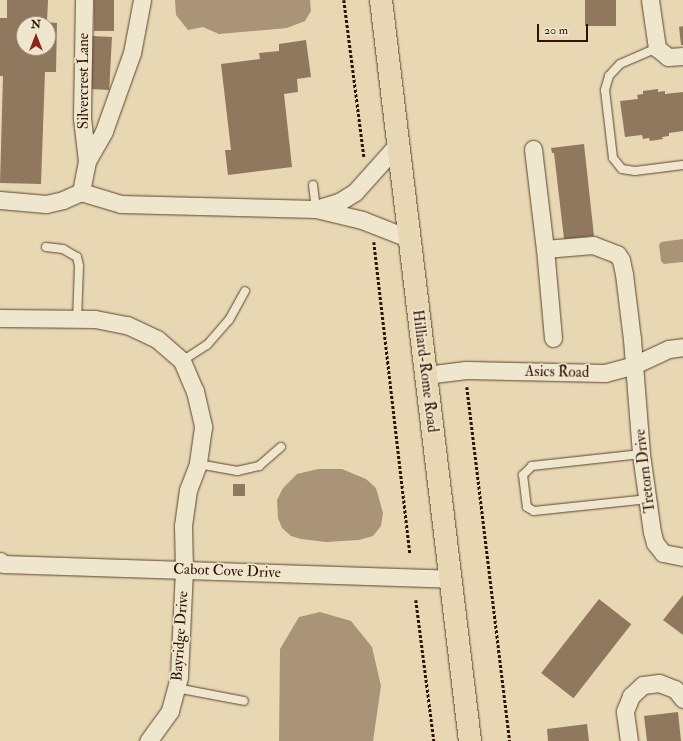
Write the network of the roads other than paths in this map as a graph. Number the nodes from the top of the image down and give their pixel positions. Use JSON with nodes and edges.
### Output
{"nodes":[{"id":1,"x":84,"y":0,"type":"edge"},
{"id":2,"x":142,"y":0,"type":"edge"},
{"id":3,"x":381,"y":0,"type":"edge"},
{"id":4,"x":650,"y":0,"type":"edge"},
{"id":5,"x":657,"y":48,"type":"junction"},
{"id":6,"x":683,"y":56,"type":"edge"},
{"id":7,"x":398,"y":144,"type":"junction"},
{"id":8,"x":533,"y":149,"type":"dead end"},
{"id":9,"x":87,"y":161,"type":"junction"},
{"id":10,"x":683,"y":165,"type":"edge"},
{"id":11,"x":313,"y":185,"type":"dead end"},
{"id":12,"x":81,"y":192,"type":"junction"},
{"id":13,"x":0,"y":200,"type":"edge"},
{"id":14,"x":316,"y":209,"type":"junction"},
{"id":15,"x":408,"y":238,"type":"junction"},
{"id":16,"x":46,"y":247,"type":"dead end"},
{"id":17,"x":545,"y":249,"type":"junction"},
{"id":18,"x":245,"y":291,"type":"dead end"},
{"id":19,"x":0,"y":318,"type":"edge"},
{"id":20,"x":77,"y":320,"type":"junction"},
{"id":21,"x":553,"y":338,"type":"dead end"},
{"id":22,"x":683,"y":347,"type":"edge"},
{"id":23,"x":182,"y":361,"type":"junction"},
{"id":24,"x":634,"y":366,"type":"junction"},
{"id":25,"x":426,"y":375,"type":"junction"},
{"id":26,"x":281,"y":447,"type":"dead end"},
{"id":27,"x":641,"y":454,"type":"junction"},
{"id":28,"x":198,"y":464,"type":"junction"},
{"id":29,"x":648,"y":499,"type":"junction"},
{"id":30,"x":683,"y":557,"type":"edge"},
{"id":31,"x":1,"y":564,"type":"edge"},
{"id":32,"x":184,"y":570,"type":"junction"},
{"id":33,"x":451,"y":579,"type":"junction"},
{"id":34,"x":176,"y":688,"type":"junction"},
{"id":35,"x":683,"y":699,"type":"edge"},
{"id":36,"x":244,"y":701,"type":"dead end"},
{"id":37,"x":148,"y":741,"type":"edge"},
{"id":38,"x":470,"y":741,"type":"edge"},
{"id":39,"x":629,"y":741,"type":"edge"}],
"edges":[{"from":1,"to":9,"type":"street","name":"Silvercrest Lane"},
{"from":2,"to":9,"type":"street"},
{"from":3,"to":7,"type":"main road","name":"Hilliard-Rome Road"},
{"from":4,"to":5,"type":"street"},
{"from":5,"to":6,"type":"street"},
{"from":5,"to":10,"type":"lane"},
{"from":7,"to":14,"type":"street"},
{"from":7,"to":15,"type":"main road","name":"Hilliard-Rome Road"},
{"from":8,"to":17,"type":"street"},
{"from":9,"to":12,"type":"street"},
{"from":11,"to":14,"type":"lane"},
{"from":12,"to":13,"type":"street"},
{"from":12,"to":14,"type":"street"},
{"from":14,"to":15,"type":"street"},
{"from":15,"to":25,"type":"main road","name":"Hilliard-Rome Road"},
{"from":16,"to":20,"type":"lane"},
{"from":17,"to":21,"type":"street"},
{"from":17,"to":24,"type":"street","name":"Tretorn Drive"},
{"from":18,"to":23,"type":"lane"},
{"from":19,"to":20,"type":"street"},
{"from":20,"to":23,"type":"street"},
{"from":22,"to":24,"type":"street","name":"Asics Road"},
{"from":23,"to":28,"type":"street","name":"Bayridge Drive"},
{"from":24,"to":25,"type":"street","name":"Asics Road"},
{"from":24,"to":27,"type":"street","name":"Tretorn Drive"},
{"from":25,"to":33,"type":"main road","name":"Hilliard-Rome Road"},
{"from":26,"to":28,"type":"lane"},
{"from":27,"to":29,"type":"street","name":"Tretorn Drive"},
{"from":27,"to":29,"type":"lane"},
{"from":28,"to":32,"type":"street","name":"Bayridge Drive"},
{"from":29,"to":30,"type":"street","name":"Tretorn Drive"},
{"from":31,"to":32,"type":"street","name":"Cabot Cove Drive"},
{"from":32,"to":33,"type":"street","name":"Cabot Cove Drive"},
{"from":32,"to":34,"type":"street","name":"Bayridge Drive"},
{"from":33,"to":38,"type":"main road","name":"Hilliard-Rome Road"},
{"from":34,"to":36,"type":"lane"},
{"from":34,"to":37,"type":"street","name":"Bayridge Drive"},
{"from":35,"to":39,"type":"street"}]}
